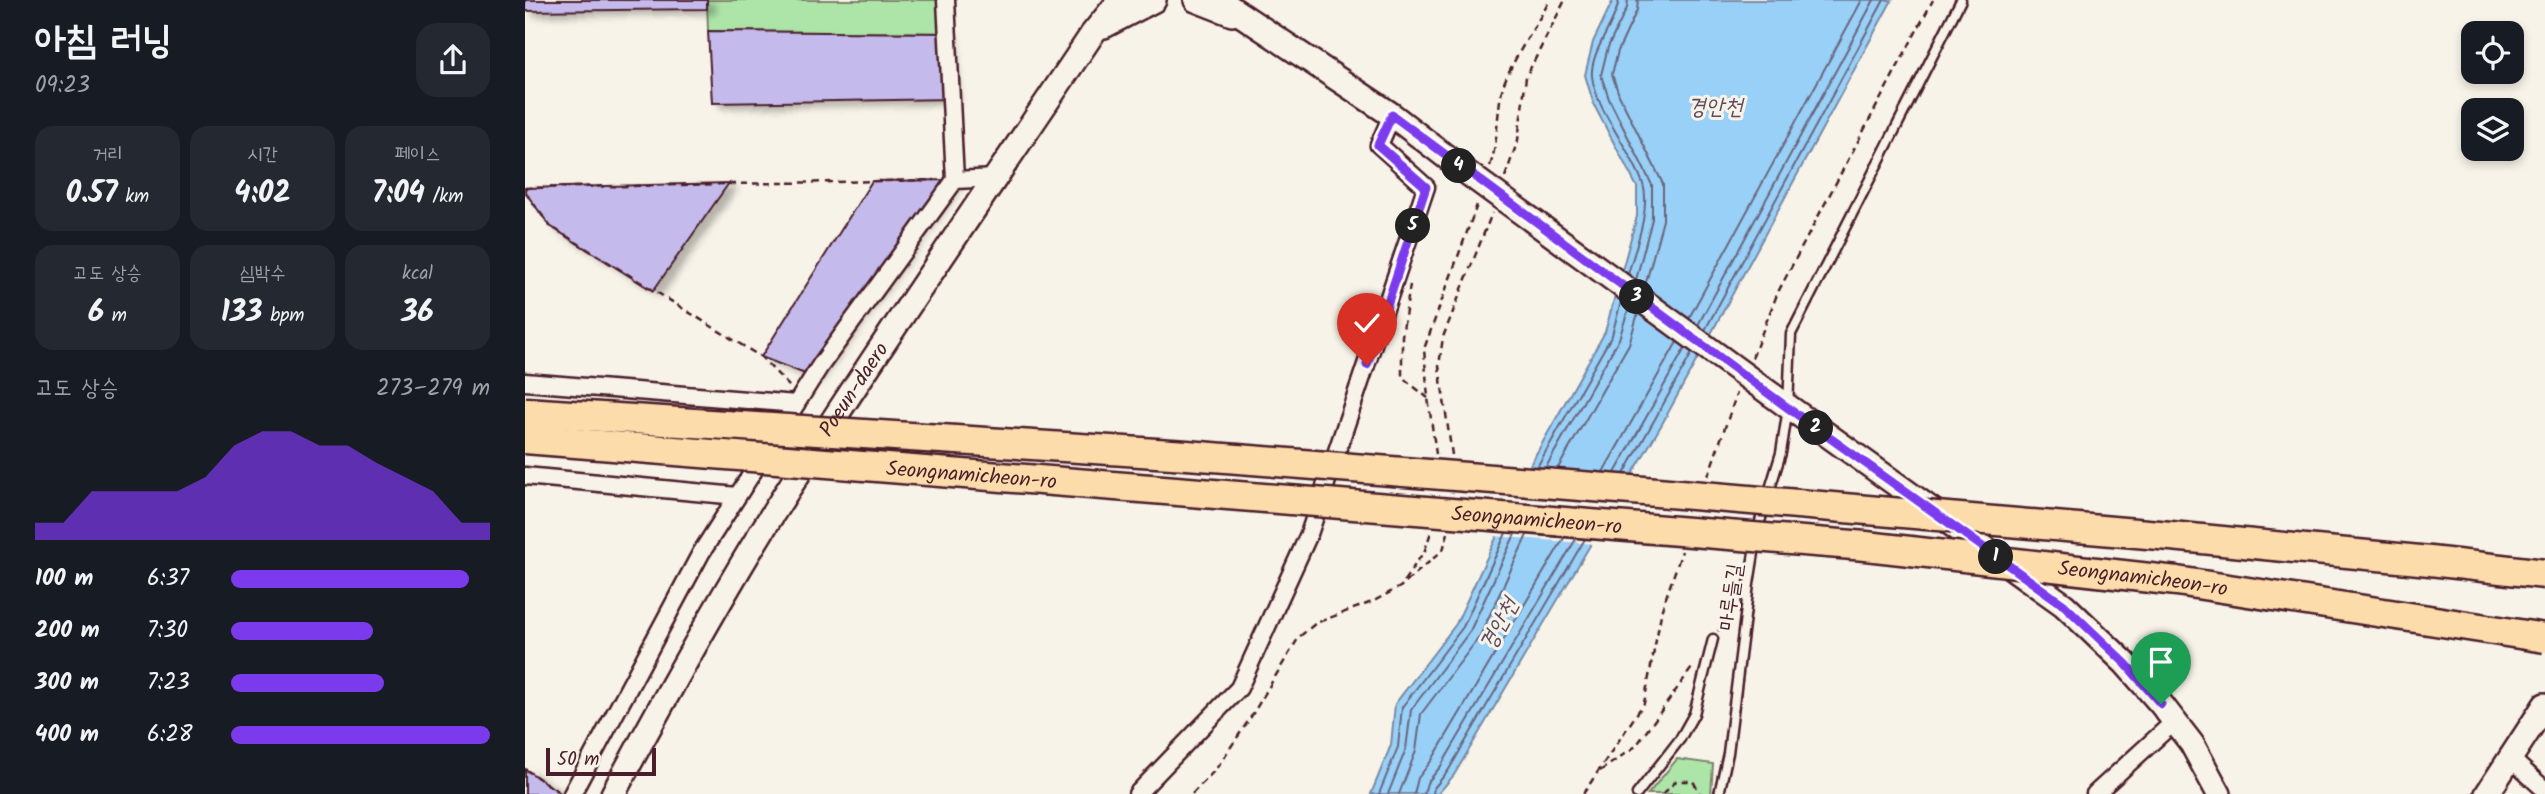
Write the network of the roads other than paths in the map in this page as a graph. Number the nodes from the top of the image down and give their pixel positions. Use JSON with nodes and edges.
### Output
{"nodes":[{"id":1,"x":946,"y":0,"type":"edge"},
{"id":2,"x":1098,"y":0,"type":"edge"},
{"id":3,"x":1120,"y":0,"type":"edge"},
{"id":4,"x":1154,"y":0,"type":"edge"},
{"id":5,"x":1196,"y":0,"type":"edge"},
{"id":6,"x":1219,"y":0,"type":"edge"},
{"id":7,"x":1233,"y":0,"type":"edge"},
{"id":8,"x":1961,"y":0,"type":"edge"},
{"id":9,"x":1247,"y":20,"type":"junction"},
{"id":10,"x":1093,"y":33,"type":"junction"},
{"id":11,"x":1392,"y":115,"type":"junction"},
{"id":12,"x":996,"y":178,"type":"junction"},
{"id":13,"x":955,"y":180,"type":"junction"},
{"id":14,"x":525,"y":382,"type":"edge"},
{"id":15,"x":1780,"y":402,"type":"junction"},
{"id":16,"x":796,"y":404,"type":"junction"},
{"id":17,"x":525,"y":412,"type":"edge"},
{"id":18,"x":525,"y":439,"type":"edge"},
{"id":19,"x":525,"y":476,"type":"edge"},
{"id":20,"x":737,"y":496,"type":"junction"},
{"id":21,"x":2545,"y":575,"type":"edge"},
{"id":22,"x":2545,"y":638,"type":"edge"},
{"id":23,"x":1713,"y":639,"type":"road end"},
{"id":24,"x":2545,"y":705,"type":"edge"},
{"id":25,"x":2175,"y":721,"type":"junction"},
{"id":26,"x":2510,"y":758,"type":"junction"},
{"id":27,"x":2545,"y":790,"type":"edge"},
{"id":28,"x":572,"y":794,"type":"edge"},
{"id":29,"x":613,"y":794,"type":"edge"},
{"id":30,"x":1137,"y":794,"type":"edge"},
{"id":31,"x":1637,"y":794,"type":"edge"},
{"id":32,"x":1719,"y":794,"type":"edge"},
{"id":33,"x":2095,"y":794,"type":"edge"},
{"id":34,"x":2219,"y":794,"type":"edge"},
{"id":35,"x":2487,"y":794,"type":"edge"}],
"edges":[{"from":1,"to":13,"type":"street"},
{"from":2,"to":10,"type":"street"},
{"from":3,"to":10,"type":"street","name":"Poeun-daero"},
{"from":4,"to":10,"type":"street"},
{"from":5,"to":9,"type":"street"},
{"from":6,"to":9,"type":"street"},
{"from":7,"to":9,"type":"street"},
{"from":8,"to":15,"type":"lane","name":"마루들길"},
{"from":9,"to":11,"type":"street"},
{"from":10,"to":12,"type":"street","name":"Poeun-daero"},
{"from":11,"to":15,"type":"street","bridge":true},
{"from":11,"to":30,"type":"street"},
{"from":12,"to":13,"type":"street"},
{"from":12,"to":29,"type":"street","name":"Poeun-daero"},
{"from":13,"to":16,"type":"street"},
{"from":14,"to":16,"type":"street"},
{"from":15,"to":25,"type":"street"},
{"from":15,"to":32,"type":"lane","name":"마루들길"},
{"from":16,"to":20,"type":"street"},
{"from":17,"to":21,"type":"highway","name":"Seongnamicheon-ro","bridge":true},
{"from":18,"to":22,"type":"highway","name":"Seongnamicheon-ro","bridge":true},
{"from":19,"to":20,"type":"street"},
{"from":20,"to":28,"type":"street"},
{"from":23,"to":31,"type":"lane"},
{"from":24,"to":26,"type":"street"},
{"from":25,"to":33,"type":"street"},
{"from":25,"to":34,"type":"street"},
{"from":26,"to":27,"type":"street"},
{"from":26,"to":35,"type":"street"}]}
